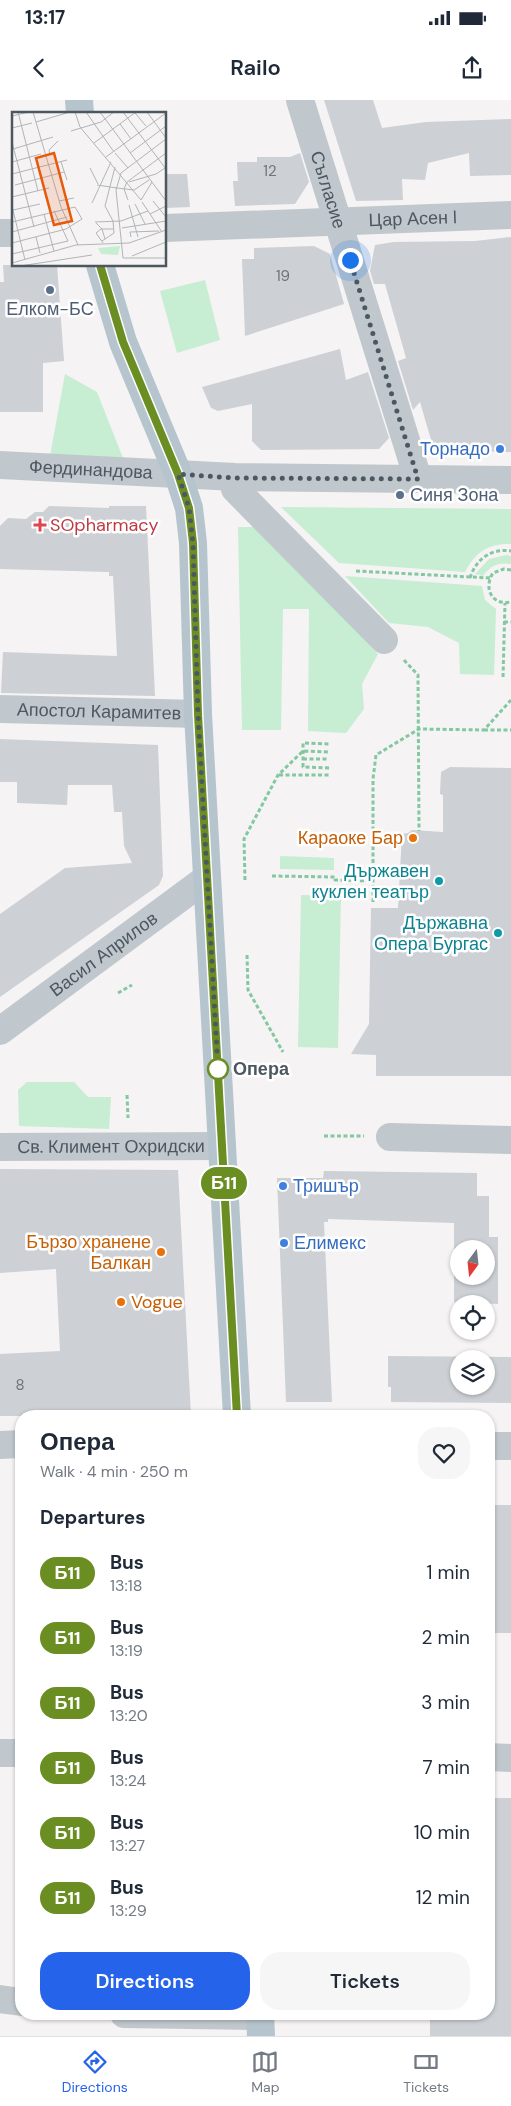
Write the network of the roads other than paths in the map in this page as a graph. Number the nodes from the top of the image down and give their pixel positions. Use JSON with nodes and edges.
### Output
{"nodes":[{"id":1,"x":300,"y":100,"type":"edge"},
{"id":2,"x":511,"y":215,"type":"edge"},
{"id":3,"x":339,"y":223,"type":"junction"},
{"id":4,"x":166,"y":228,"type":"edge"},
{"id":5,"x":100,"y":266,"type":"edge"},
{"id":6,"x":0,"y":465,"type":"edge"},
{"id":7,"x":178,"y":474,"type":"junction"},
{"id":8,"x":418,"y":479,"type":"junction"},
{"id":9,"x":511,"y":480,"type":"edge"},
{"id":10,"x":235,"y":489,"type":"dead end"},
{"id":11,"x":384,"y":640,"type":"road end"},
{"id":12,"x":0,"y":709,"type":"edge"},
{"id":13,"x":198,"y":714,"type":"junction"},
{"id":14,"x":207,"y":878,"type":"junction"},
{"id":15,"x":0,"y":1032,"type":"edge"},
{"id":16,"x":390,"y":1137,"type":"road end"},
{"id":17,"x":511,"y":1140,"type":"edge"},
{"id":18,"x":222,"y":1146,"type":"junction"},
{"id":19,"x":0,"y":1147,"type":"edge"},
{"id":20,"x":237,"y":1410,"type":"edge"},
{"id":21,"x":0,"y":1444,"type":"edge"},
{"id":22,"x":15,"y":1444,"type":"edge"},
{"id":23,"x":495,"y":1446,"type":"edge"},
{"id":24,"x":511,"y":1446,"type":"edge"},
{"id":25,"x":0,"y":1753,"type":"edge"},
{"id":26,"x":15,"y":1753,"type":"edge"},
{"id":27,"x":495,"y":1757,"type":"edge"},
{"id":28,"x":511,"y":1758,"type":"edge"},
{"id":29,"x":0,"y":1999,"type":"edge"},
{"id":30,"x":15,"y":2001,"type":"edge"},
{"id":31,"x":124,"y":2020,"type":"edge"},
{"id":32,"x":226,"y":2020,"type":"edge"},
{"id":33,"x":260,"y":2022,"type":"edge"},
{"id":34,"x":127,"y":2036,"type":"edge"}],
"edges":[{"from":1,"to":3,"type":"street","name":"Съгласие"},
{"from":2,"to":3,"type":"street","name":"Цар Асен I"},
{"from":3,"to":4,"type":"street","name":"Цар Асен I"},
{"from":3,"to":8,"type":"street","name":"Съгласие"},
{"from":5,"to":7,"type":"main road"},
{"from":6,"to":7,"type":"street","name":"Фердинандова"},
{"from":7,"to":8,"type":"street","name":"Фердинандова"},
{"from":7,"to":13,"type":"main road"},
{"from":8,"to":9,"type":"street","name":"Фердинандова"},
{"from":10,"to":11,"type":"street"},
{"from":12,"to":13,"type":"street","name":"Апостол Карамитев"},
{"from":13,"to":14,"type":"main road"},
{"from":14,"to":15,"type":"street","name":"Васил Априлов"},
{"from":14,"to":18,"type":"main road"},
{"from":16,"to":17,"type":"street"},
{"from":18,"to":19,"type":"street","name":"Св. Климент Охридски"},
{"from":18,"to":20,"type":"main road"},
{"from":21,"to":22,"type":"street"},
{"from":23,"to":24,"type":"street"},
{"from":25,"to":26,"type":"street"},
{"from":27,"to":28,"type":"street"},
{"from":29,"to":30,"type":"street"},
{"from":31,"to":34,"type":"street"},
{"from":32,"to":33,"type":"street"}]}
